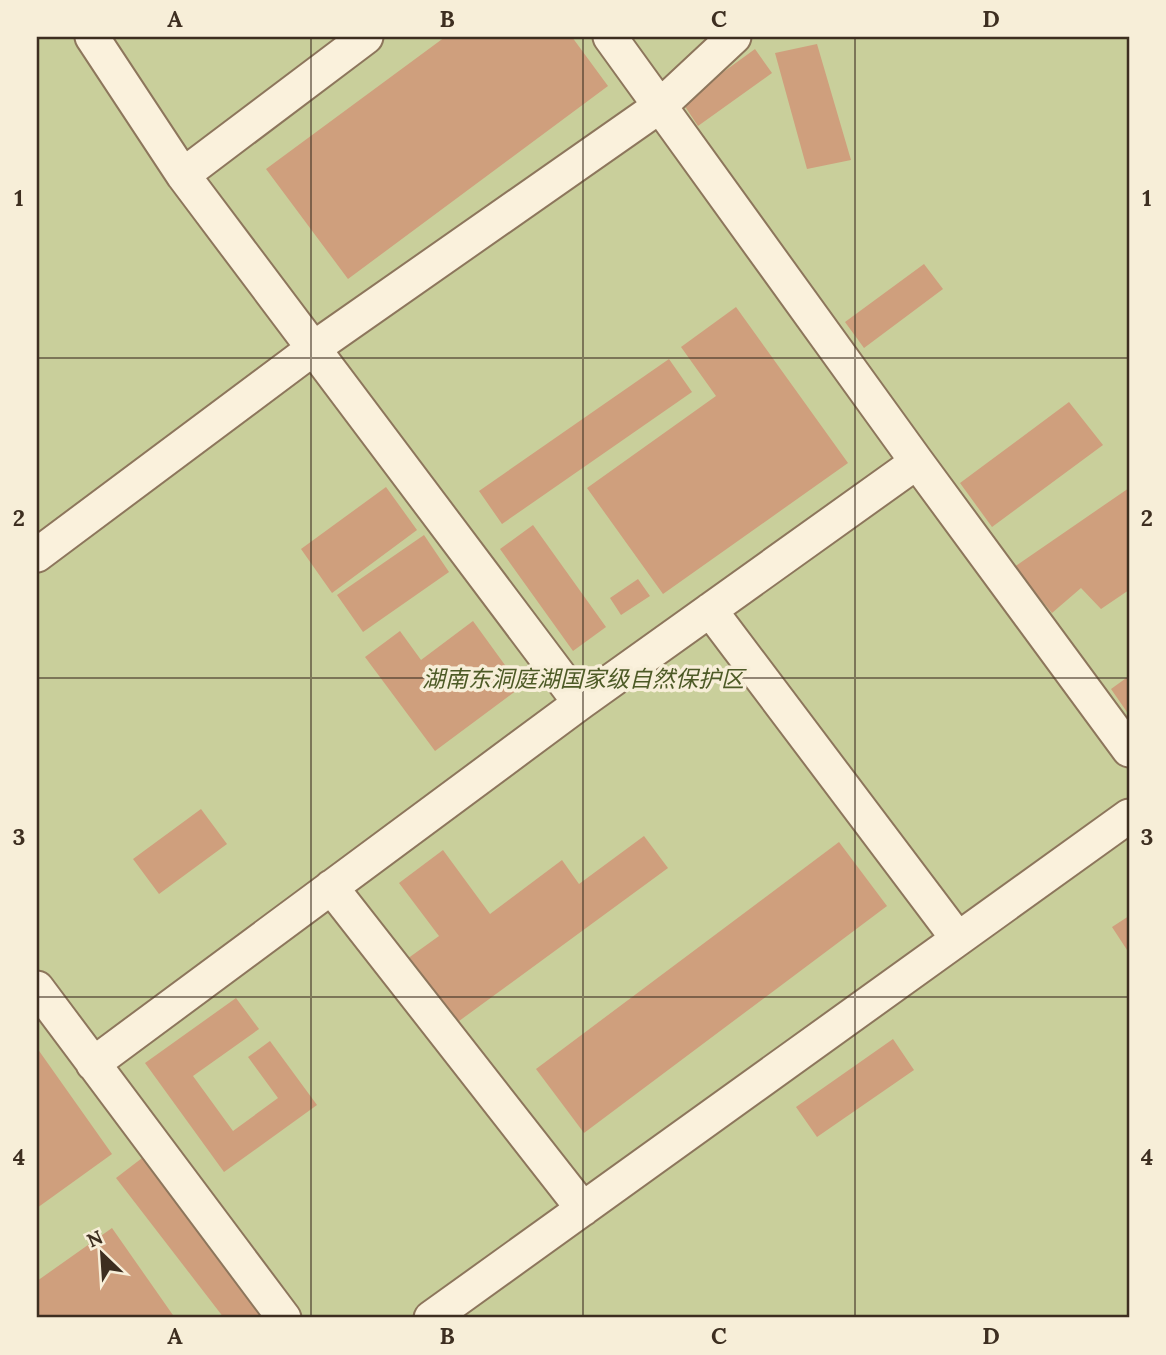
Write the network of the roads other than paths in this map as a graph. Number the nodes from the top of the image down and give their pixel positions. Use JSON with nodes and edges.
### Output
{"nodes":[{"id":1,"x":92,"y":37,"type":"edge"},
{"id":2,"x":366,"y":37,"type":"edge"},
{"id":3,"x":610,"y":37,"type":"edge"},
{"id":4,"x":734,"y":37,"type":"edge"},
{"id":5,"x":660,"y":106,"type":"junction"},
{"id":6,"x":183,"y":174,"type":"junction"},
{"id":7,"x":314,"y":348,"type":"junction"},
{"id":8,"x":917,"y":462,"type":"junction"},
{"id":9,"x":37,"y":555,"type":"edge"},
{"id":10,"x":710,"y":610,"type":"junction"},
{"id":11,"x":580,"y":703,"type":"junction"},
{"id":12,"x":1129,"y":750,"type":"edge"},
{"id":13,"x":1129,"y":816,"type":"edge"},
{"id":14,"x":331,"y":887,"type":"junction"},
{"id":15,"x":958,"y":939,"type":"junction"},
{"id":16,"x":37,"y":988,"type":"edge"},
{"id":17,"x":93,"y":1064,"type":"junction"},
{"id":18,"x":583,"y":1209,"type":"junction"},
{"id":19,"x":284,"y":1318,"type":"edge"},
{"id":20,"x":431,"y":1318,"type":"edge"}],
"edges":[{"from":1,"to":6,"type":"street"},
{"from":2,"to":6,"type":"street"},
{"from":3,"to":5,"type":"street"},
{"from":4,"to":5,"type":"street"},
{"from":5,"to":7,"type":"street"},
{"from":5,"to":8,"type":"street"},
{"from":6,"to":7,"type":"street"},
{"from":7,"to":9,"type":"street"},
{"from":7,"to":11,"type":"street"},
{"from":8,"to":10,"type":"street"},
{"from":8,"to":12,"type":"street"},
{"from":10,"to":11,"type":"street"},
{"from":10,"to":15,"type":"street"},
{"from":11,"to":14,"type":"street"},
{"from":13,"to":15,"type":"street"},
{"from":14,"to":17,"type":"street"},
{"from":14,"to":18,"type":"street"},
{"from":15,"to":18,"type":"street"},
{"from":16,"to":17,"type":"street"},
{"from":17,"to":19,"type":"street"},
{"from":18,"to":20,"type":"street"}]}
